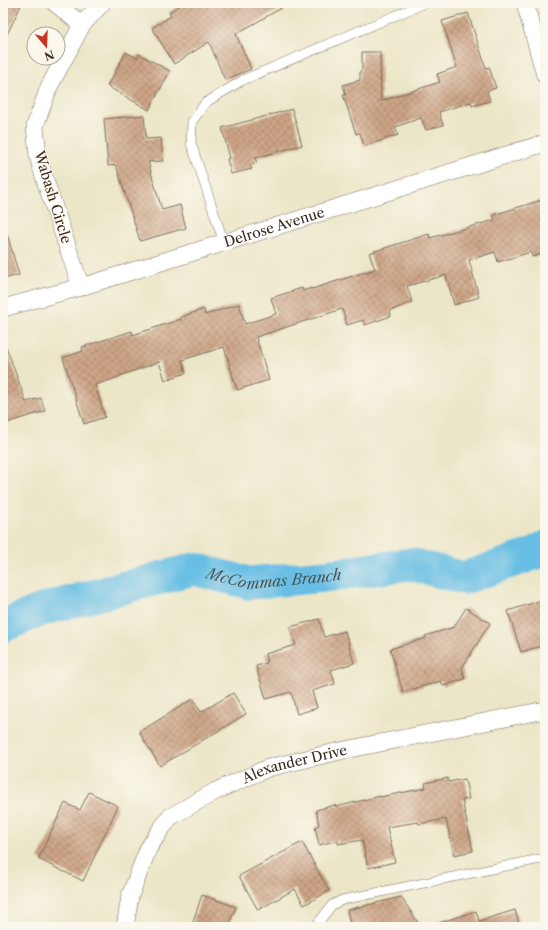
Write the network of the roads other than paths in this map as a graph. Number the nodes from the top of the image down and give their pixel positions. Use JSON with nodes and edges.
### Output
{"nodes":[{"id":1,"x":55,"y":3,"type":"edge"},
{"id":2,"x":102,"y":3,"type":"edge"},
{"id":3,"x":425,"y":3,"type":"edge"},
{"id":4,"x":525,"y":3,"type":"edge"},
{"id":5,"x":82,"y":25,"type":"junction"},
{"id":6,"x":545,"y":75,"type":"edge"},
{"id":7,"x":545,"y":143,"type":"edge"},
{"id":8,"x":224,"y":243,"type":"junction"},
{"id":9,"x":81,"y":288,"type":"junction"},
{"id":10,"x":3,"y":308,"type":"edge"},
{"id":11,"x":545,"y":710,"type":"edge"},
{"id":12,"x":545,"y":858,"type":"edge"},
{"id":13,"x":126,"y":927,"type":"edge"},
{"id":14,"x":315,"y":927,"type":"edge"}],
"edges":[{"from":1,"to":5,"type":"street"},
{"from":2,"to":5,"type":"street","name":"Wabash Circle"},
{"from":3,"to":8,"type":"lane"},
{"from":4,"to":6,"type":"street"},
{"from":5,"to":9,"type":"street","name":"Wabash Circle"},
{"from":7,"to":8,"type":"street","name":"Delrose Avenue"},
{"from":8,"to":9,"type":"street","name":"Delrose Avenue"},
{"from":9,"to":10,"type":"street","name":"Delrose Avenue"},
{"from":11,"to":13,"type":"street","name":"Alexander Drive"},
{"from":12,"to":14,"type":"lane"}]}
